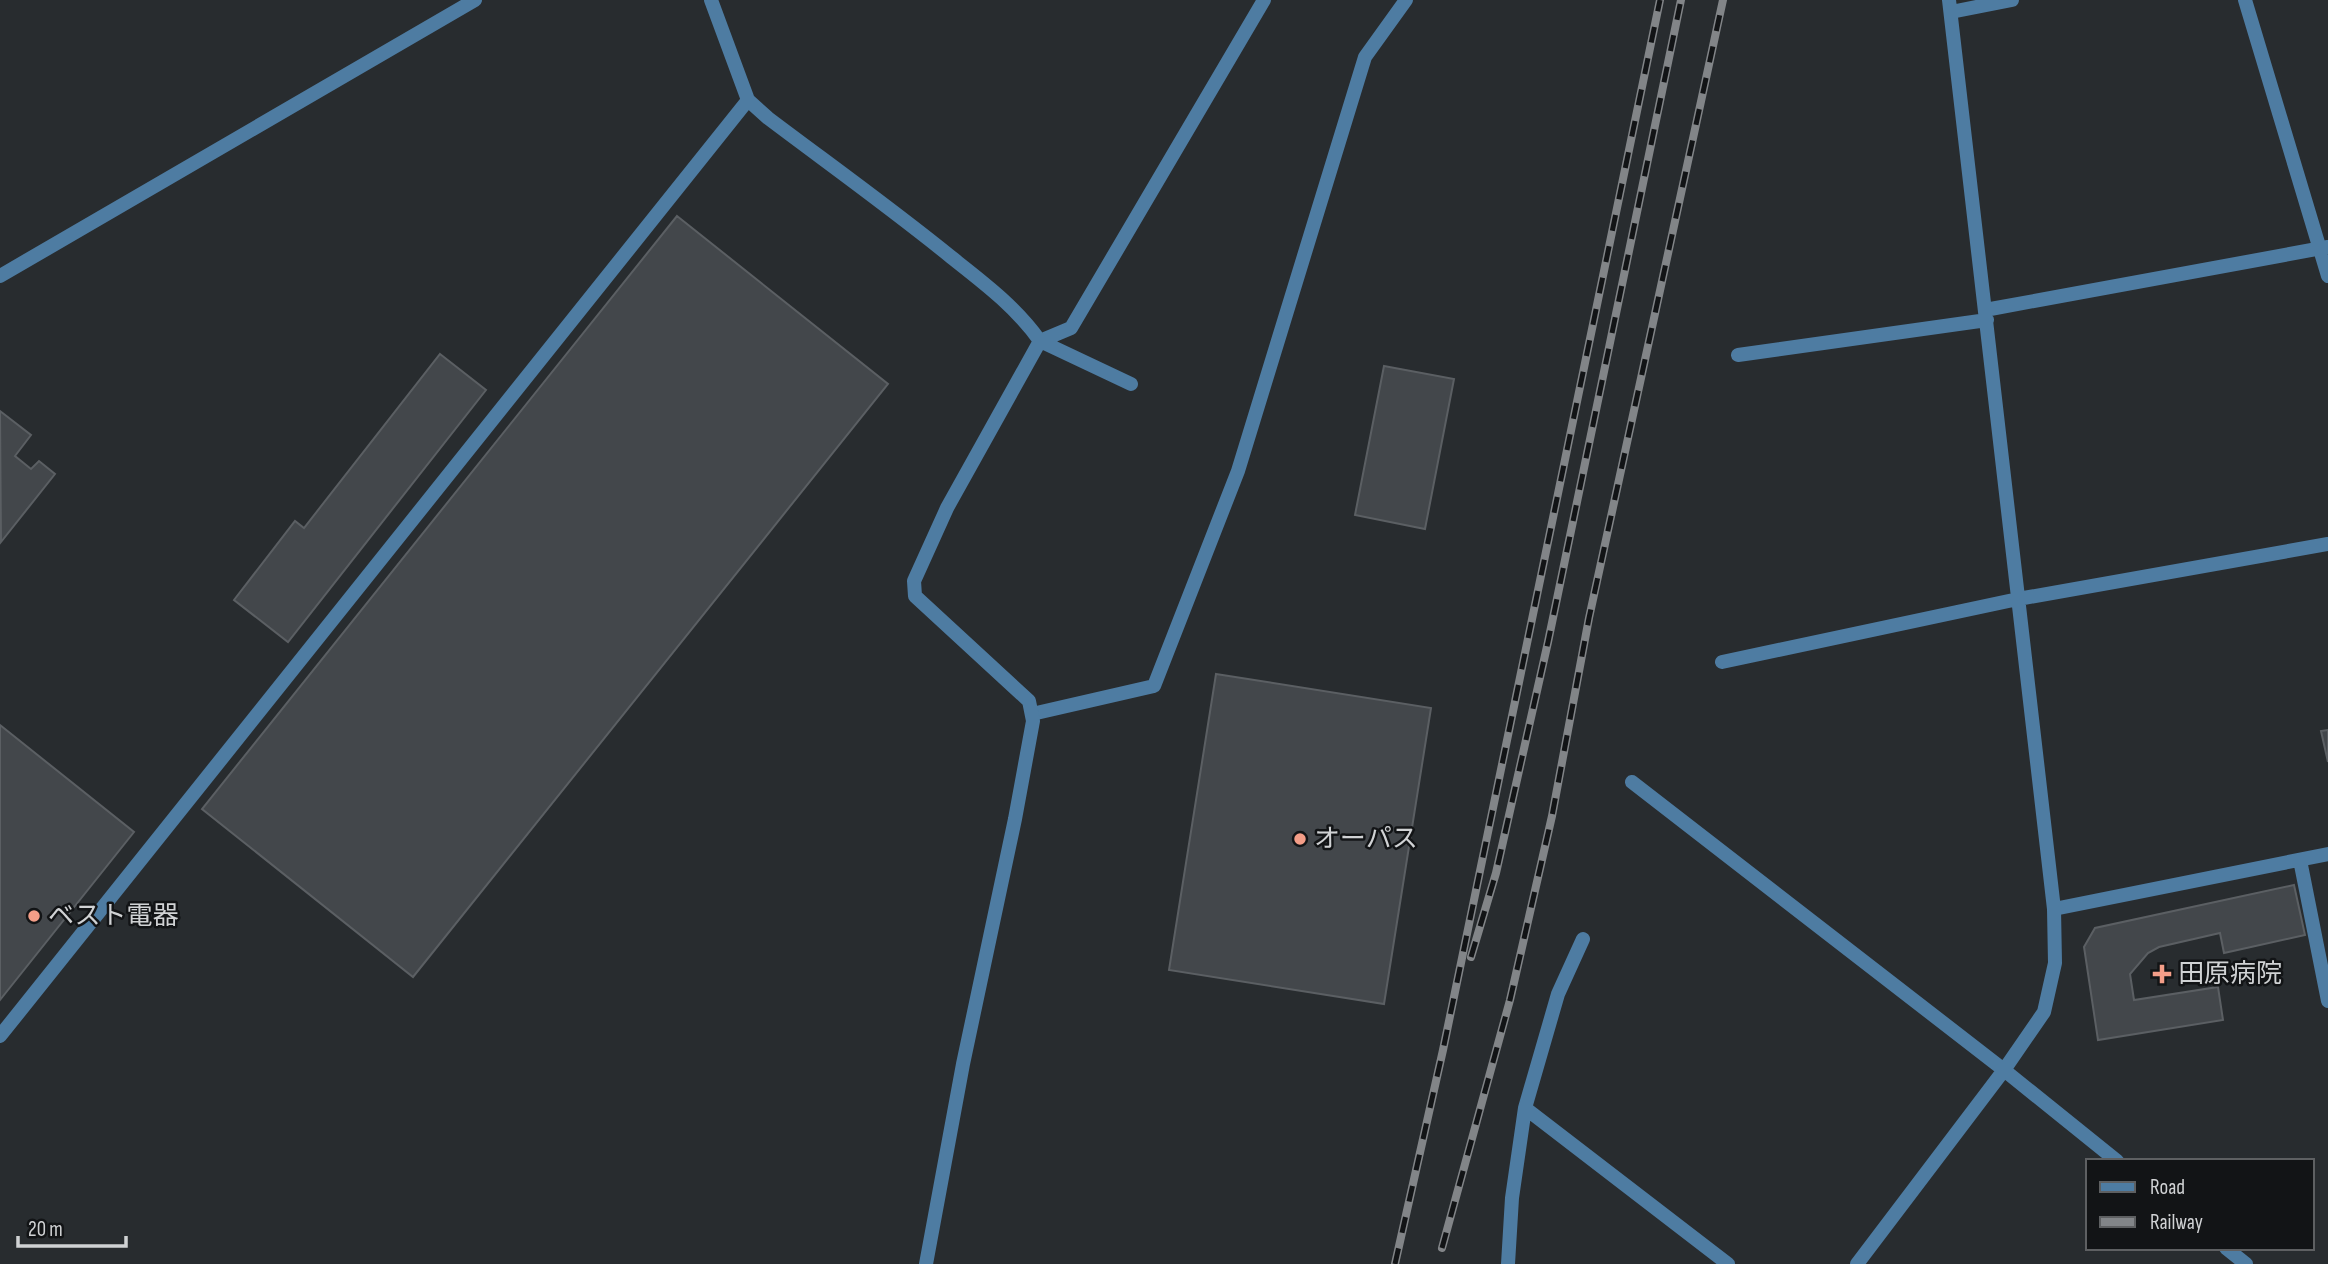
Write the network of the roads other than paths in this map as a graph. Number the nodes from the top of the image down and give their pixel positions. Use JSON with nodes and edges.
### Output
{"nodes":[{"id":1,"x":475,"y":0,"type":"edge"},
{"id":2,"x":711,"y":0,"type":"edge"},
{"id":3,"x":1264,"y":0,"type":"edge"},
{"id":4,"x":1406,"y":0,"type":"edge"},
{"id":5,"x":2012,"y":0,"type":"edge"},
{"id":6,"x":2245,"y":0,"type":"edge"},
{"id":7,"x":1950,"y":6,"type":"edge"},
{"id":8,"x":748,"y":100,"type":"junction"},
{"id":9,"x":2324,"y":248,"type":"edge"},
{"id":10,"x":0,"y":276,"type":"edge"},
{"id":11,"x":2328,"y":276,"type":"edge"},
{"id":12,"x":1986,"y":315,"type":"junction"},
{"id":13,"x":1040,"y":341,"type":"junction"},
{"id":14,"x":1738,"y":355,"type":"dead end"},
{"id":15,"x":1131,"y":384,"type":"dead end"},
{"id":16,"x":2328,"y":544,"type":"edge"},
{"id":17,"x":2018,"y":599,"type":"junction"},
{"id":18,"x":1722,"y":663,"type":"dead end"},
{"id":19,"x":1032,"y":714,"type":"junction"},
{"id":20,"x":1632,"y":782,"type":"dead end"},
{"id":21,"x":2328,"y":853,"type":"edge"},
{"id":22,"x":2300,"y":860,"type":"junction"},
{"id":23,"x":2054,"y":909,"type":"junction"},
{"id":24,"x":1583,"y":939,"type":"dead end"},
{"id":25,"x":2328,"y":1000,"type":"edge"},
{"id":26,"x":0,"y":1036,"type":"edge"},
{"id":27,"x":2004,"y":1069,"type":"junction"},
{"id":28,"x":1525,"y":1108,"type":"junction"},
{"id":29,"x":2115,"y":1159,"type":"edge"},
{"id":30,"x":2229,"y":1250,"type":"edge"},
{"id":31,"x":926,"y":1264,"type":"edge"},
{"id":32,"x":1508,"y":1264,"type":"edge"},
{"id":33,"x":1728,"y":1264,"type":"edge"},
{"id":34,"x":1857,"y":1264,"type":"edge"},
{"id":35,"x":2246,"y":1264,"type":"edge"}],
"edges":[{"from":1,"to":10,"type":"street"},
{"from":2,"to":8,"type":"street"},
{"from":3,"to":13,"type":"street"},
{"from":4,"to":19,"type":"street"},
{"from":5,"to":7,"type":"street"},
{"from":6,"to":9,"type":"street"},
{"from":7,"to":12,"type":"street"},
{"from":8,"to":13,"type":"street"},
{"from":8,"to":26,"type":"street"},
{"from":9,"to":11,"type":"street"},
{"from":9,"to":12,"type":"street"},
{"from":12,"to":14,"type":"street"},
{"from":12,"to":17,"type":"street"},
{"from":13,"to":15,"type":"street"},
{"from":13,"to":19,"type":"street"},
{"from":16,"to":17,"type":"street"},
{"from":17,"to":18,"type":"street"},
{"from":17,"to":23,"type":"street"},
{"from":19,"to":31,"type":"street"},
{"from":20,"to":27,"type":"street"},
{"from":21,"to":22,"type":"street"},
{"from":22,"to":23,"type":"street"},
{"from":22,"to":25,"type":"street"},
{"from":23,"to":27,"type":"street"},
{"from":24,"to":28,"type":"street"},
{"from":27,"to":29,"type":"street"},
{"from":27,"to":34,"type":"street"},
{"from":28,"to":32,"type":"street"},
{"from":28,"to":33,"type":"street"},
{"from":30,"to":35,"type":"street"}]}
